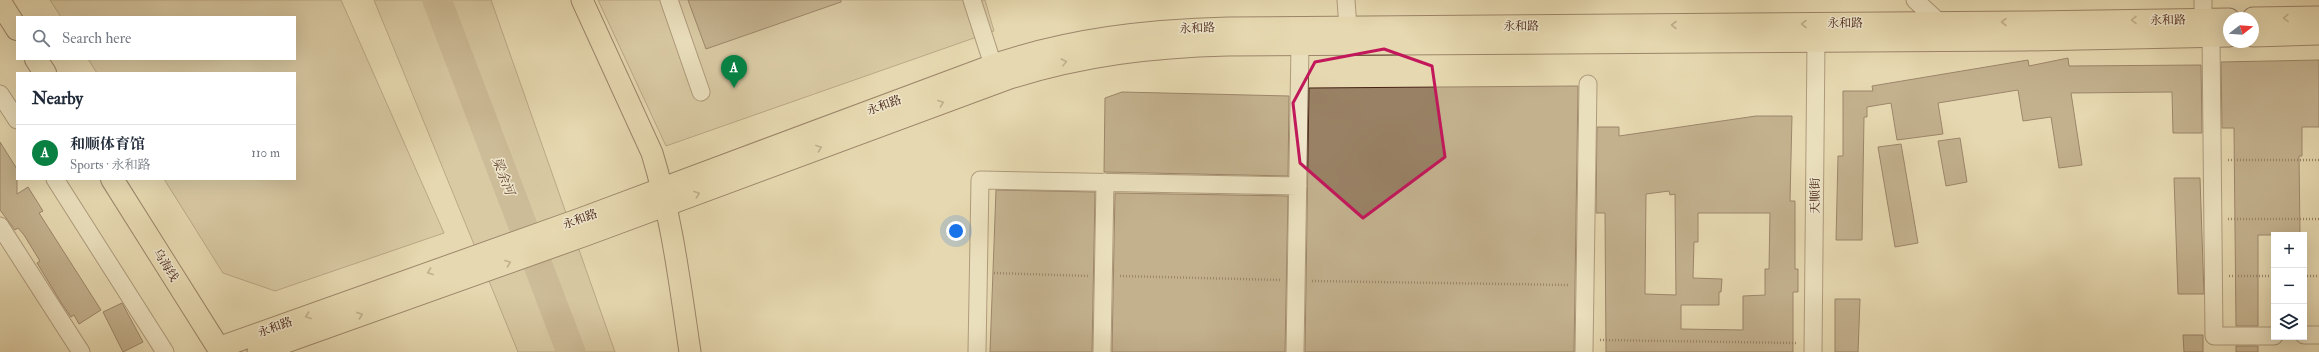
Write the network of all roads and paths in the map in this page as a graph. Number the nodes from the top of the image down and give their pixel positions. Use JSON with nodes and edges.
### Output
{"nodes":[{"id":1,"x":582,"y":0,"type":"edge"},
{"id":2,"x":669,"y":0,"type":"edge"},
{"id":3,"x":972,"y":0,"type":"edge"},
{"id":4,"x":1346,"y":0,"type":"edge"},
{"id":5,"x":1915,"y":0,"type":"edge"},
{"id":6,"x":0,"y":2,"type":"edge"},
{"id":7,"x":2319,"y":17,"type":"edge"},
{"id":8,"x":2259,"y":18,"type":"edge"},
{"id":9,"x":2223,"y":20,"type":"edge"},
{"id":10,"x":1940,"y":23,"type":"junction"},
{"id":11,"x":2212,"y":23,"type":"edge"},
{"id":12,"x":16,"y":27,"type":"edge"},
{"id":13,"x":1348,"y":27,"type":"junction"},
{"id":14,"x":2319,"y":34,"type":"edge"},
{"id":15,"x":2259,"y":36,"type":"edge"},
{"id":16,"x":1816,"y":41,"type":"junction"},
{"id":17,"x":1300,"y":44,"type":"junction"},
{"id":18,"x":37,"y":60,"type":"edge"},
{"id":19,"x":994,"y":65,"type":"junction"},
{"id":20,"x":44,"y":72,"type":"edge"},
{"id":21,"x":1588,"y":84,"type":"dead end"},
{"id":22,"x":701,"y":92,"type":"dead end"},
{"id":23,"x":0,"y":94,"type":"edge"},
{"id":24,"x":16,"y":118,"type":"edge"},
{"id":25,"x":2213,"y":160,"type":"junction"},
{"id":26,"x":2319,"y":160,"type":"edge"},
{"id":27,"x":55,"y":180,"type":"edge"},
{"id":28,"x":113,"y":180,"type":"edge"},
{"id":29,"x":1105,"y":182,"type":"junction"},
{"id":30,"x":1298,"y":186,"type":"junction"},
{"id":31,"x":663,"y":197,"type":"junction"},
{"id":32,"x":2213,"y":219,"type":"junction"},
{"id":33,"x":2319,"y":219,"type":"edge"},
{"id":34,"x":0,"y":226,"type":"edge"},
{"id":35,"x":469,"y":268,"type":"junction"},
{"id":36,"x":979,"y":273,"type":"junction"},
{"id":37,"x":1104,"y":276,"type":"junction"},
{"id":38,"x":2214,"y":276,"type":"junction"},
{"id":39,"x":2271,"y":276,"type":"edge"},
{"id":40,"x":2307,"y":276,"type":"edge"},
{"id":41,"x":2319,"y":276,"type":"edge"},
{"id":42,"x":1296,"y":281,"type":"junction"},
{"id":43,"x":1585,"y":286,"type":"junction"},
{"id":44,"x":2307,"y":335,"type":"edge"},
{"id":45,"x":2319,"y":335,"type":"edge"},
{"id":46,"x":2271,"y":336,"type":"edge"},
{"id":47,"x":1584,"y":346,"type":"edge"},
{"id":48,"x":1813,"y":348,"type":"edge"},
{"id":49,"x":220,"y":350,"type":"edge"},
{"id":50,"x":80,"y":352,"type":"edge"},
{"id":51,"x":166,"y":352,"type":"edge"},
{"id":52,"x":258,"y":352,"type":"edge"},
{"id":53,"x":690,"y":352,"type":"edge"},
{"id":54,"x":977,"y":352,"type":"edge"},
{"id":55,"x":1102,"y":352,"type":"edge"},
{"id":56,"x":1294,"y":352,"type":"edge"}],
"edges":[{"from":1,"to":31,"type":"main road"},
{"from":2,"to":22,"type":"street"},
{"from":3,"to":19,"type":"street"},
{"from":4,"to":13,"type":"street"},
{"from":5,"to":10,"type":"street"},
{"from":6,"to":12,"type":"highway"},
{"from":7,"to":8,"type":"main road","one_way":true},
{"from":9,"to":11,"type":"main road","name":"永和路"},
{"from":11,"to":10,"type":"main road","name":"永和路","one_way":true},
{"from":10,"to":13,"type":"main road","name":"永和路","one_way":true},
{"from":11,"to":16,"type":"main road","name":"永和路"},
{"from":11,"to":25,"type":"street"},
{"from":13,"to":19,"type":"main road","name":"永和路"},
{"from":14,"to":15,"type":"main road"},
{"from":16,"to":17,"type":"main road","name":"永和路"},
{"from":16,"to":48,"type":"street","name":"天顺街"},
{"from":17,"to":30,"type":"street"},
{"from":31,"to":17,"type":"main road","name":"永和路","one_way":true},
{"from":18,"to":20,"type":"highway"},
{"from":19,"to":31,"type":"main road","name":"永和路"},
{"from":21,"to":43,"type":"street"},
{"from":23,"to":24,"type":"street"},
{"from":25,"to":26,"type":"path"},
{"from":25,"to":32,"type":"street"},
{"from":27,"to":51,"type":"street"},
{"from":28,"to":49,"type":"highway","name":"乌海线"},
{"from":29,"to":30,"type":"street"},
{"from":29,"to":36,"type":"street"},
{"from":29,"to":37,"type":"street"},
{"from":30,"to":42,"type":"street"},
{"from":31,"to":35,"type":"main road","name":"永和路"},
{"from":31,"to":53,"type":"main road"},
{"from":32,"to":33,"type":"path"},
{"from":32,"to":38,"type":"street"},
{"from":34,"to":50,"type":"street"},
{"from":35,"to":49,"type":"main road","name":"永和路","one_way":true},
{"from":52,"to":35,"type":"main road","name":"永和路","one_way":true},
{"from":36,"to":37,"type":"path"},
{"from":36,"to":54,"type":"street"},
{"from":37,"to":42,"type":"path"},
{"from":37,"to":55,"type":"street"},
{"from":38,"to":39,"type":"path"},
{"from":38,"to":46,"type":"street"},
{"from":40,"to":41,"type":"path"},
{"from":42,"to":43,"type":"path"},
{"from":42,"to":56,"type":"street"},
{"from":43,"to":47,"type":"street"},
{"from":44,"to":45,"type":"street"},
{"from":47,"to":48,"type":"path"}]}
